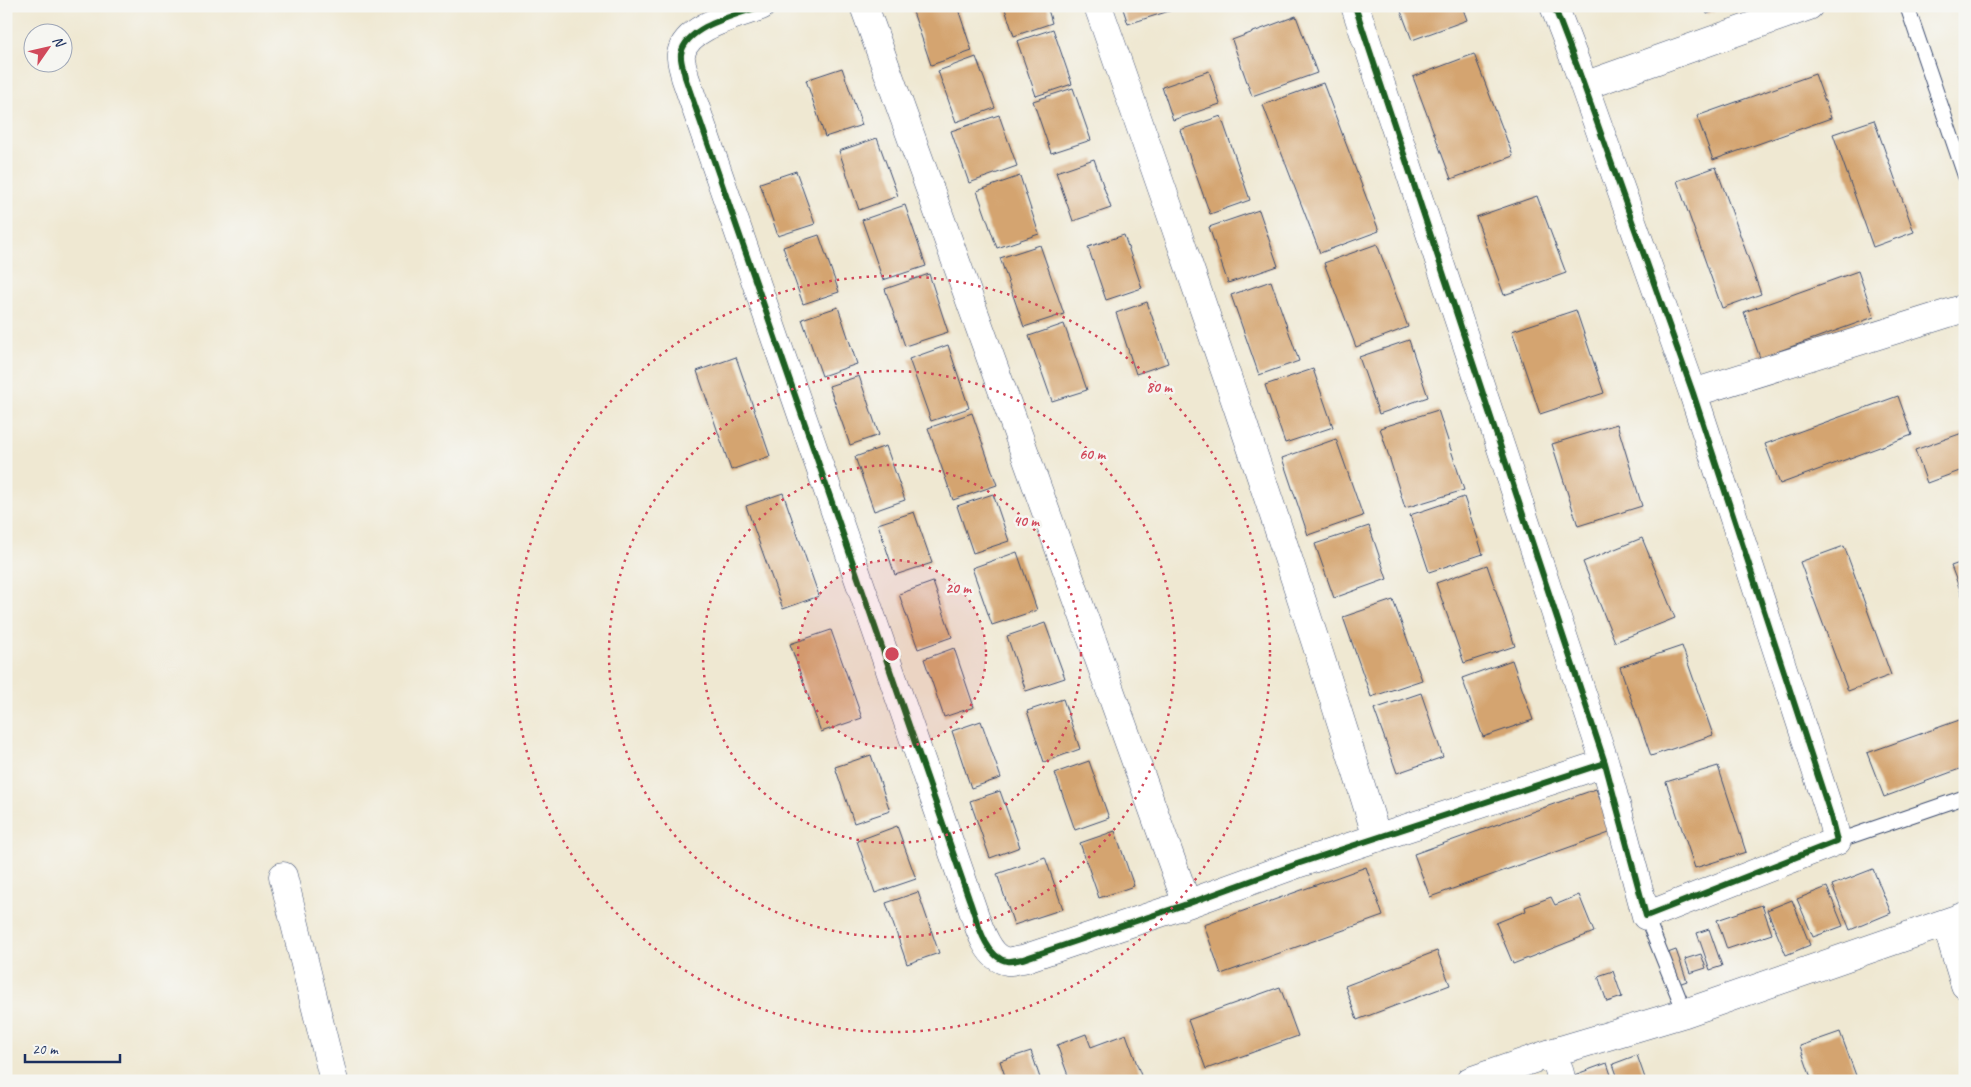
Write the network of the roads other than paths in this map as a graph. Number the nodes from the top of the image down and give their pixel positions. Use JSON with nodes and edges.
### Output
{"nodes":[{"id":1,"x":761,"y":6,"type":"edge"},
{"id":2,"x":864,"y":6,"type":"edge"},
{"id":3,"x":1098,"y":6,"type":"edge"},
{"id":4,"x":1355,"y":6,"type":"edge"},
{"id":5,"x":1554,"y":6,"type":"edge"},
{"id":6,"x":1809,"y":6,"type":"edge"},
{"id":7,"x":1907,"y":6,"type":"edge"},
{"id":8,"x":1584,"y":86,"type":"junction"},
{"id":9,"x":1965,"y":176,"type":"edge"},
{"id":10,"x":1965,"y":308,"type":"edge"},
{"id":11,"x":1693,"y":393,"type":"junction"},
{"id":12,"x":1606,"y":763,"type":"junction"},
{"id":13,"x":1965,"y":797,"type":"edge"},
{"id":14,"x":1377,"y":838,"type":"junction"},
{"id":15,"x":1837,"y":841,"type":"junction"},
{"id":16,"x":283,"y":876,"type":"dead end"},
{"id":17,"x":1187,"y":904,"type":"junction"},
{"id":18,"x":1646,"y":916,"type":"junction"},
{"id":19,"x":1956,"y":920,"type":"edge"},
{"id":20,"x":1965,"y":985,"type":"edge"},
{"id":21,"x":1684,"y":1013,"type":"junction"},
{"id":22,"x":1554,"y":1052,"type":"junction"},
{"id":23,"x":334,"y":1081,"type":"edge"},
{"id":24,"x":1470,"y":1081,"type":"edge"},
{"id":25,"x":1562,"y":1081,"type":"edge"}],
"edges":[{"from":1,"to":17,"type":"street"},
{"from":2,"to":17,"type":"street"},
{"from":3,"to":14,"type":"street"},
{"from":4,"to":12,"type":"street"},
{"from":5,"to":8,"type":"street"},
{"from":6,"to":8,"type":"street"},
{"from":7,"to":9,"type":"lane"},
{"from":8,"to":11,"type":"street"},
{"from":10,"to":11,"type":"street"},
{"from":11,"to":15,"type":"street"},
{"from":12,"to":14,"type":"street"},
{"from":12,"to":18,"type":"street"},
{"from":13,"to":15,"type":"lane"},
{"from":14,"to":17,"type":"street"},
{"from":15,"to":18,"type":"street"},
{"from":16,"to":23,"type":"street"},
{"from":18,"to":21,"type":"lane"},
{"from":19,"to":20,"type":"street"},
{"from":19,"to":21,"type":"street"},
{"from":21,"to":22,"type":"street"},
{"from":22,"to":24,"type":"street"},
{"from":22,"to":25,"type":"street"}]}
